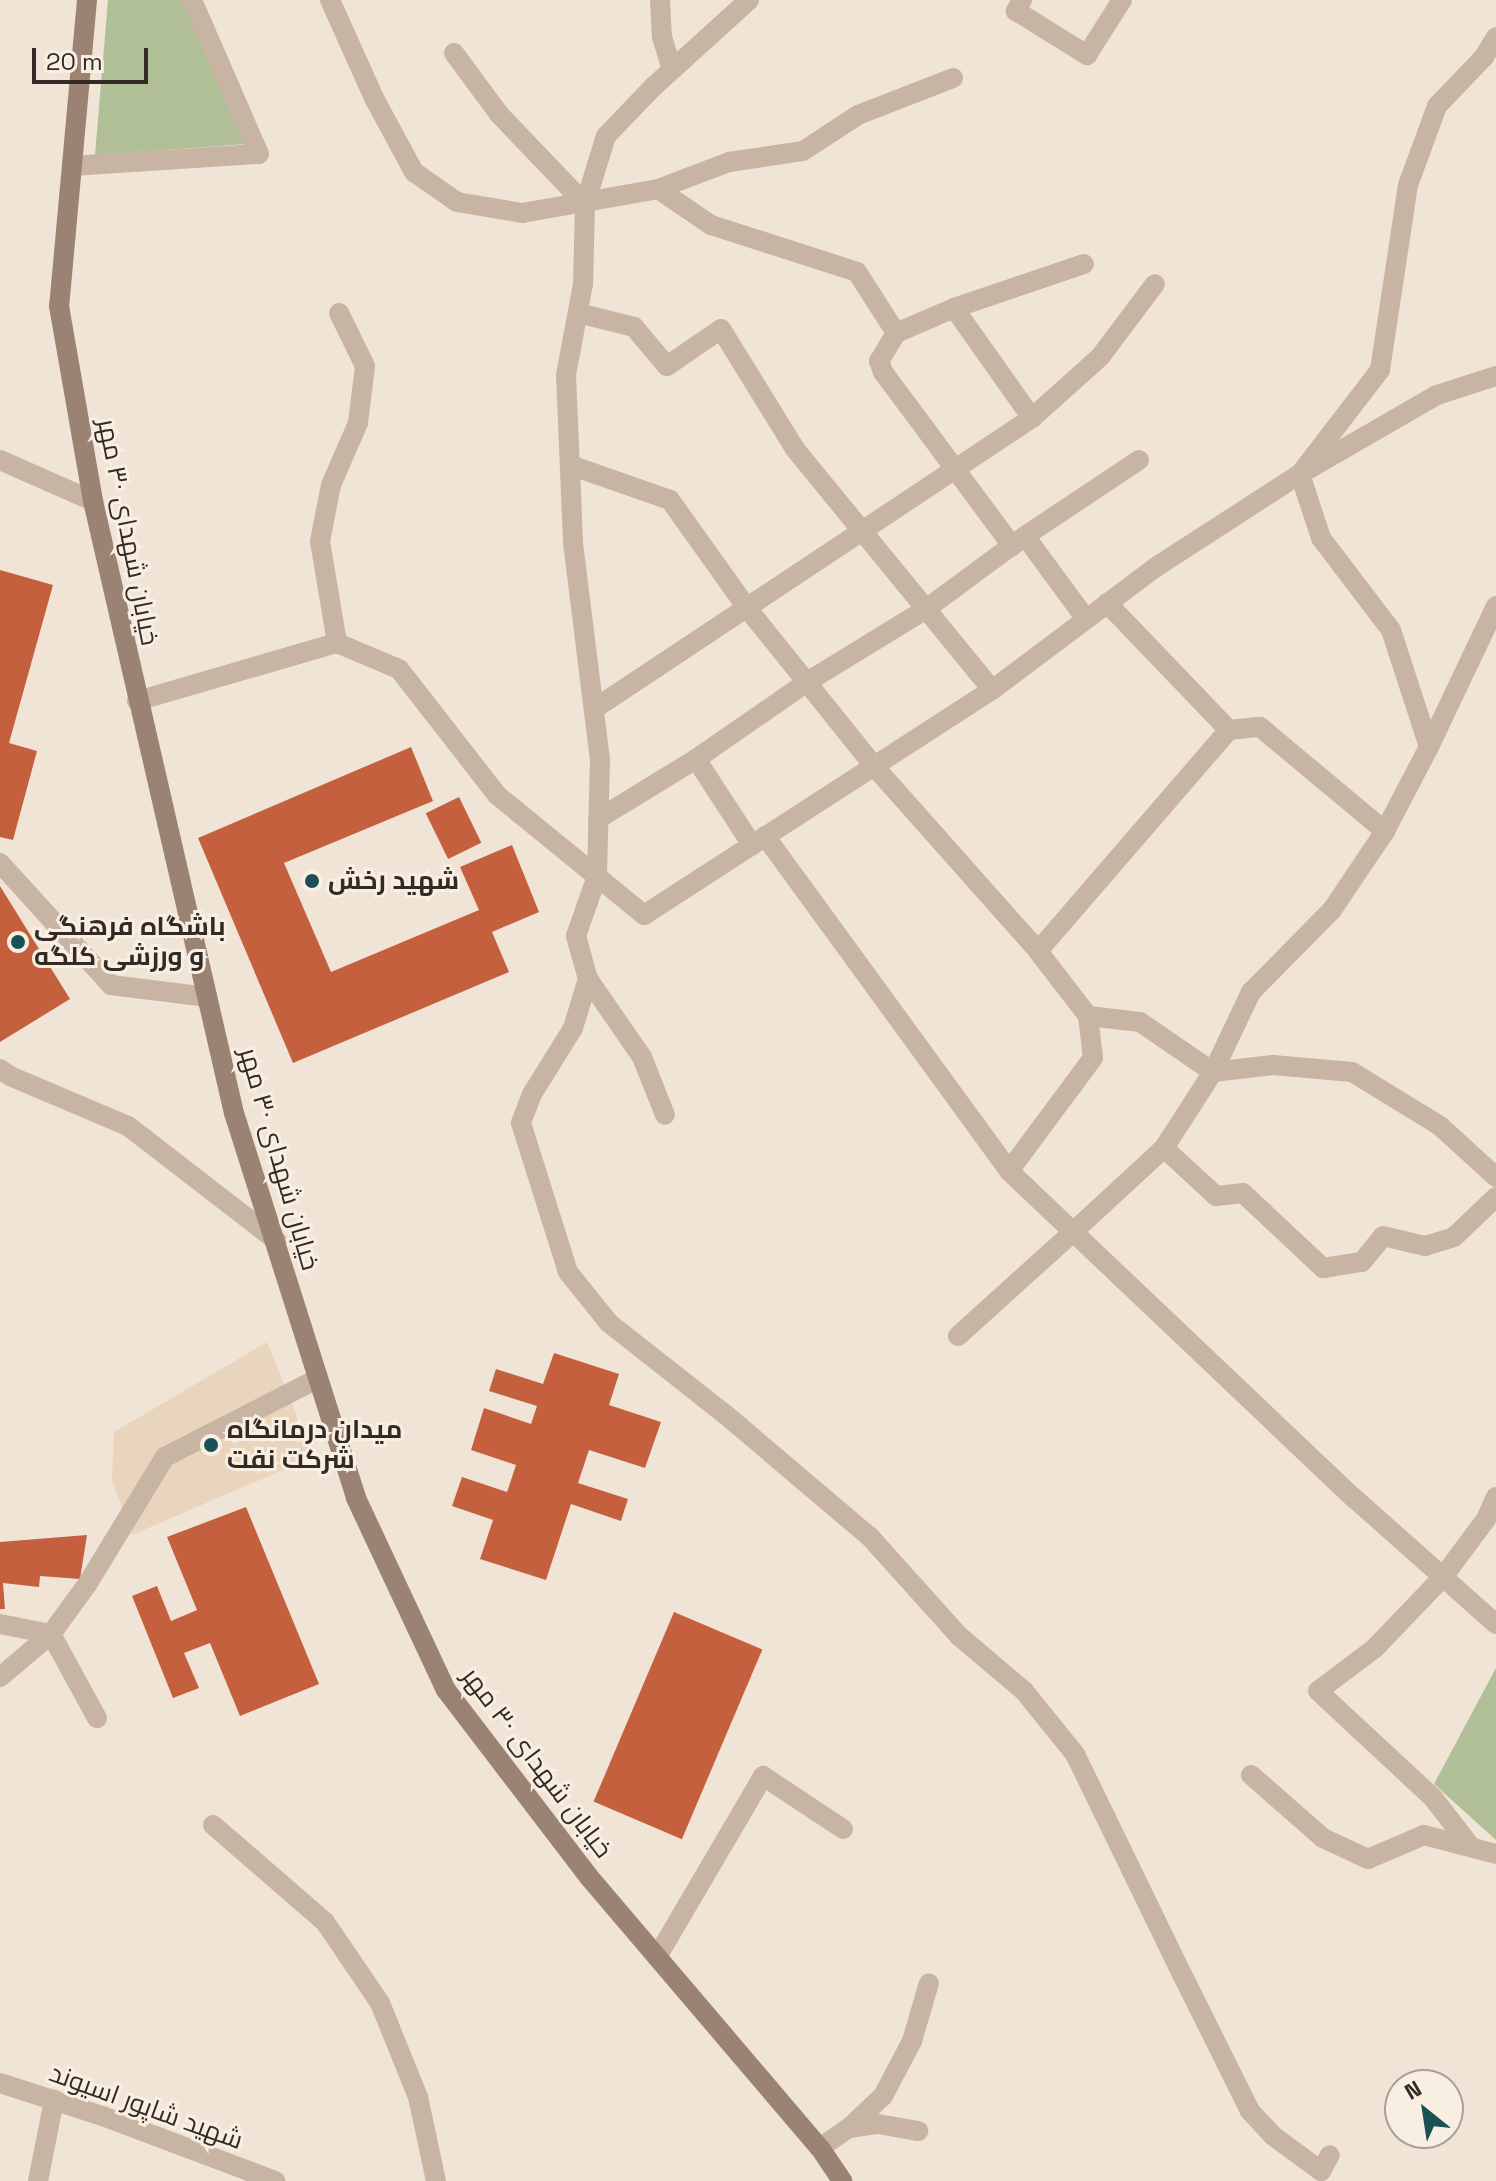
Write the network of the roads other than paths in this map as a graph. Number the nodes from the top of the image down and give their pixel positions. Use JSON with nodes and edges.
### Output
{"nodes":[{"id":1,"x":87,"y":0,"type":"edge"},
{"id":2,"x":192,"y":0,"type":"edge"},
{"id":3,"x":330,"y":0,"type":"edge"},
{"id":4,"x":660,"y":0,"type":"edge"},
{"id":5,"x":749,"y":0,"type":"edge"},
{"id":6,"x":1022,"y":0,"type":"edge"},
{"id":7,"x":1122,"y":0,"type":"edge"},
{"id":8,"x":1496,"y":37,"type":"edge"},
{"id":9,"x":454,"y":53,"type":"dead end"},
{"id":10,"x":672,"y":70,"type":"junction"},
{"id":11,"x":953,"y":78,"type":"dead end"},
{"id":12,"x":72,"y":166,"type":"junction"},
{"id":13,"x":658,"y":189,"type":"junction"},
{"id":14,"x":585,"y":204,"type":"junction"},
{"id":15,"x":1084,"y":264,"type":"dead end"},
{"id":16,"x":1155,"y":284,"type":"dead end"},
{"id":17,"x":954,"y":308,"type":"junction"},
{"id":18,"x":339,"y":313,"type":"dead end"},
{"id":19,"x":578,"y":313,"type":"junction"},
{"id":20,"x":896,"y":333,"type":"junction"},
{"id":21,"x":1496,"y":376,"type":"edge"},
{"id":22,"x":1032,"y":418,"type":"junction"},
{"id":23,"x":0,"y":460,"type":"edge"},
{"id":24,"x":1139,"y":460,"type":"dead end"},
{"id":25,"x":570,"y":465,"type":"junction"},
{"id":26,"x":956,"y":468,"type":"junction"},
{"id":27,"x":1300,"y":474,"type":"junction"},
{"id":28,"x":93,"y":501,"type":"junction"},
{"id":29,"x":860,"y":532,"type":"junction"},
{"id":30,"x":1018,"y":541,"type":"junction"},
{"id":31,"x":1107,"y":603,"type":"junction"},
{"id":32,"x":1496,"y":606,"type":"edge"},
{"id":33,"x":747,"y":608,"type":"junction"},
{"id":34,"x":926,"y":609,"type":"junction"},
{"id":35,"x":1086,"y":619,"type":"junction"},
{"id":36,"x":337,"y":643,"type":"junction"},
{"id":37,"x":807,"y":682,"type":"junction"},
{"id":38,"x":992,"y":690,"type":"junction"},
{"id":39,"x":137,"y":701,"type":"junction"},
{"id":40,"x":594,"y":709,"type":"junction"},
{"id":41,"x":1229,"y":730,"type":"junction"},
{"id":42,"x":1429,"y":747,"type":"junction"},
{"id":43,"x":696,"y":759,"type":"junction"},
{"id":44,"x":874,"y":766,"type":"junction"},
{"id":45,"x":598,"y":819,"type":"junction"},
{"id":46,"x":1385,"y":831,"type":"junction"},
{"id":47,"x":759,"y":840,"type":"junction"},
{"id":48,"x":0,"y":863,"type":"edge"},
{"id":49,"x":597,"y":876,"type":"junction"},
{"id":50,"x":1038,"y":951,"type":"junction"},
{"id":51,"x":588,"y":979,"type":"junction"},
{"id":52,"x":207,"y":997,"type":"junction"},
{"id":53,"x":1088,"y":1016,"type":"junction"},
{"id":54,"x":0,"y":1069,"type":"edge"},
{"id":55,"x":1213,"y":1072,"type":"junction"},
{"id":56,"x":665,"y":1115,"type":"dead end"},
{"id":57,"x":1164,"y":1148,"type":"junction"},
{"id":58,"x":1009,"y":1171,"type":"junction"},
{"id":59,"x":1496,"y":1177,"type":"edge"},
{"id":60,"x":1496,"y":1197,"type":"edge"},
{"id":61,"x":1073,"y":1232,"type":"junction"},
{"id":62,"x":277,"y":1241,"type":"junction"},
{"id":63,"x":958,"y":1336,"type":"dead end"},
{"id":64,"x":317,"y":1379,"type":"junction"},
{"id":65,"x":1496,"y":1497,"type":"edge"},
{"id":66,"x":1443,"y":1577,"type":"junction"},
{"id":67,"x":0,"y":1624,"type":"edge"},
{"id":68,"x":1496,"y":1624,"type":"edge"},
{"id":69,"x":51,"y":1634,"type":"junction"},
{"id":70,"x":0,"y":1677,"type":"edge"},
{"id":71,"x":97,"y":1718,"type":"dead end"},
{"id":72,"x":1251,"y":1775,"type":"dead end"},
{"id":73,"x":213,"y":1825,"type":"dead end"},
{"id":74,"x":843,"y":1829,"type":"dead end"},
{"id":75,"x":1471,"y":1847,"type":"junction"},
{"id":76,"x":1496,"y":1854,"type":"edge"},
{"id":77,"x":657,"y":1957,"type":"junction"},
{"id":78,"x":929,"y":1983,"type":"dead end"},
{"id":79,"x":0,"y":2083,"type":"edge"},
{"id":80,"x":54,"y":2100,"type":"junction"},
{"id":81,"x":849,"y":2128,"type":"junction"},
{"id":82,"x":918,"y":2131,"type":"dead end"},
{"id":83,"x":820,"y":2148,"type":"junction"},
{"id":84,"x":1330,"y":2155,"type":"dead end"},
{"id":85,"x":38,"y":2181,"type":"edge"},
{"id":86,"x":275,"y":2181,"type":"edge"},
{"id":87,"x":436,"y":2181,"type":"edge"},
{"id":88,"x":842,"y":2181,"type":"edge"}],
"edges":[{"from":1,"to":12,"type":"main road","name":"خیابان شهدای ۳۰ مهر"},
{"from":2,"to":12,"type":"street"},
{"from":3,"to":14,"type":"street"},
{"from":4,"to":10,"type":"street"},
{"from":5,"to":10,"type":"street"},
{"from":6,"to":7,"type":"street"},
{"from":8,"to":27,"type":"street"},
{"from":9,"to":14,"type":"street"},
{"from":10,"to":14,"type":"street"},
{"from":11,"to":13,"type":"street"},
{"from":12,"to":28,"type":"main road","name":"خیابان شهدای ۳۰ مهر"},
{"from":13,"to":14,"type":"street"},
{"from":13,"to":20,"type":"street"},
{"from":14,"to":19,"type":"street"},
{"from":15,"to":17,"type":"street"},
{"from":16,"to":22,"type":"street"},
{"from":17,"to":20,"type":"street"},
{"from":17,"to":22,"type":"street"},
{"from":18,"to":36,"type":"street"},
{"from":19,"to":25,"type":"street"},
{"from":19,"to":29,"type":"street"},
{"from":20,"to":26,"type":"street"},
{"from":21,"to":27,"type":"street"},
{"from":22,"to":26,"type":"street"},
{"from":23,"to":28,"type":"street"},
{"from":24,"to":30,"type":"street"},
{"from":25,"to":33,"type":"street"},
{"from":25,"to":40,"type":"street"},
{"from":26,"to":29,"type":"street"},
{"from":26,"to":30,"type":"street"},
{"from":27,"to":31,"type":"street"},
{"from":27,"to":42,"type":"street"},
{"from":28,"to":39,"type":"main road","name":"خیابان شهدای ۳۰ مهر"},
{"from":29,"to":33,"type":"street"},
{"from":29,"to":34,"type":"street"},
{"from":30,"to":34,"type":"street"},
{"from":30,"to":35,"type":"street"},
{"from":31,"to":35,"type":"street"},
{"from":31,"to":41,"type":"street"},
{"from":32,"to":42,"type":"street"},
{"from":33,"to":37,"type":"street"},
{"from":33,"to":40,"type":"street"},
{"from":34,"to":37,"type":"street"},
{"from":34,"to":38,"type":"street"},
{"from":35,"to":38,"type":"street"},
{"from":36,"to":39,"type":"street"},
{"from":36,"to":49,"type":"street"},
{"from":37,"to":43,"type":"street"},
{"from":37,"to":44,"type":"street"},
{"from":38,"to":44,"type":"street"},
{"from":39,"to":52,"type":"main road","name":"خیابان شهدای ۳۰ مهر"},
{"from":40,"to":45,"type":"street"},
{"from":41,"to":46,"type":"street"},
{"from":41,"to":50,"type":"street"},
{"from":42,"to":46,"type":"street"},
{"from":43,"to":45,"type":"street"},
{"from":43,"to":47,"type":"street"},
{"from":44,"to":47,"type":"street"},
{"from":44,"to":50,"type":"street"},
{"from":45,"to":49,"type":"street"},
{"from":46,"to":55,"type":"street"},
{"from":47,"to":49,"type":"street"},
{"from":47,"to":58,"type":"street"},
{"from":48,"to":52,"type":"street"},
{"from":49,"to":51,"type":"street"},
{"from":50,"to":53,"type":"street"},
{"from":51,"to":56,"type":"street"},
{"from":51,"to":84,"type":"street"},
{"from":52,"to":62,"type":"main road","name":"خیابان شهدای ۳۰ مهر"},
{"from":53,"to":55,"type":"street"},
{"from":53,"to":58,"type":"street"},
{"from":54,"to":62,"type":"street"},
{"from":55,"to":57,"type":"street"},
{"from":55,"to":59,"type":"street"},
{"from":57,"to":60,"type":"street"},
{"from":57,"to":61,"type":"street"},
{"from":58,"to":61,"type":"street"},
{"from":61,"to":63,"type":"street"},
{"from":61,"to":66,"type":"street"},
{"from":62,"to":64,"type":"main road","name":"خیابان شهدای ۳۰ مهر"},
{"from":64,"to":69,"type":"street"},
{"from":64,"to":77,"type":"main road","name":"خیابان شهدای ۳۰ مهر"},
{"from":65,"to":66,"type":"street"},
{"from":66,"to":68,"type":"street"},
{"from":66,"to":75,"type":"street"},
{"from":67,"to":69,"type":"street"},
{"from":69,"to":70,"type":"street"},
{"from":69,"to":71,"type":"street"},
{"from":72,"to":75,"type":"street"},
{"from":73,"to":87,"type":"street"},
{"from":74,"to":77,"type":"street"},
{"from":75,"to":76,"type":"street"},
{"from":77,"to":83,"type":"main road","name":"خیابان شهدای ۳۰ مهر"},
{"from":78,"to":81,"type":"street"},
{"from":79,"to":80,"type":"street","name":"شهید شاپور اسیوند"},
{"from":80,"to":85,"type":"street"},
{"from":80,"to":86,"type":"street","name":"شهید شاپور اسیوند"},
{"from":81,"to":82,"type":"street"},
{"from":81,"to":83,"type":"street"},
{"from":83,"to":88,"type":"main road","name":"خیابان شهدای ۳۰ مهر"}]}
